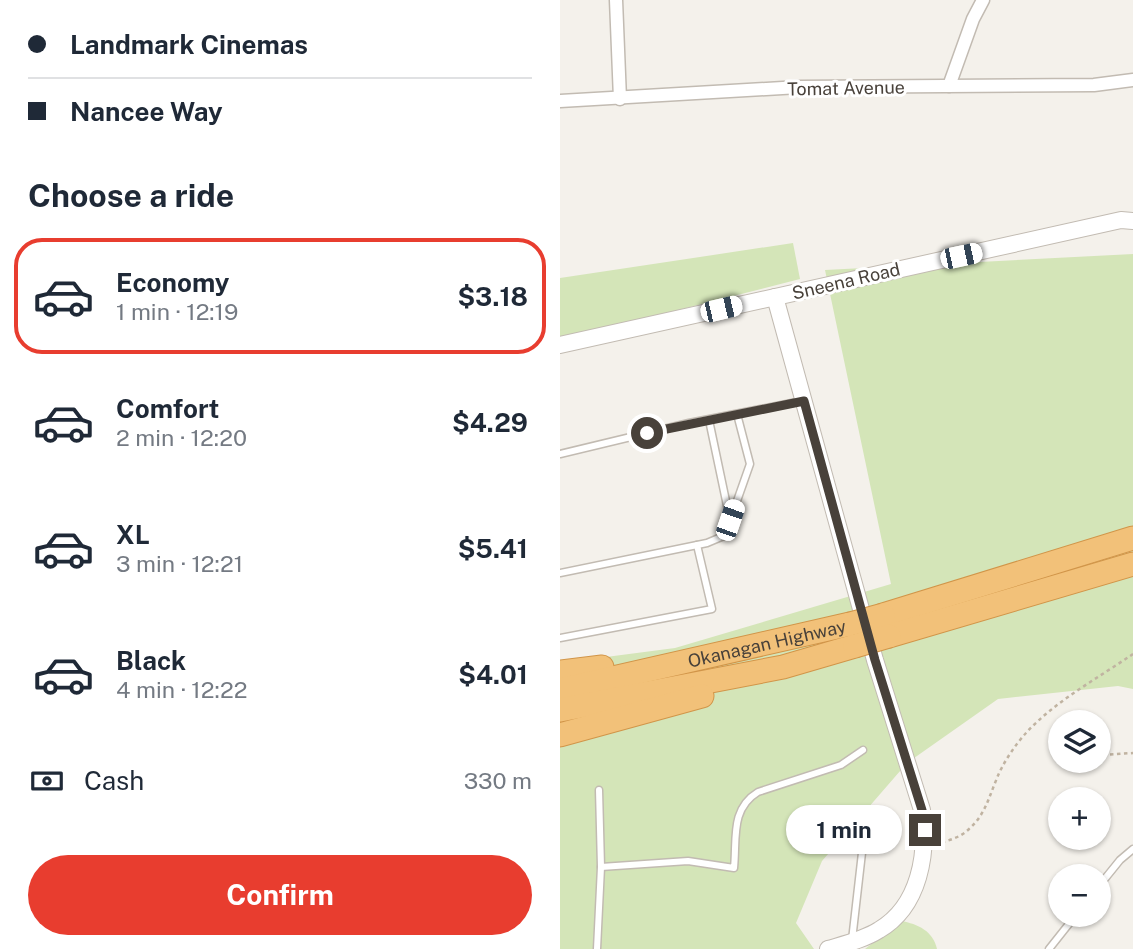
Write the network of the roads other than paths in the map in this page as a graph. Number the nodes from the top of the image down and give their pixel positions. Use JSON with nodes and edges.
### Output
{"nodes":[{"id":1,"x":617,"y":0,"type":"edge"},
{"id":2,"x":983,"y":0,"type":"edge"},
{"id":3,"x":1133,"y":80,"type":"edge"},
{"id":4,"x":949,"y":86,"type":"junction"},
{"id":5,"x":620,"y":99,"type":"junction"},
{"id":6,"x":560,"y":101,"type":"edge"},
{"id":7,"x":1133,"y":220,"type":"edge"},
{"id":8,"x":775,"y":297,"type":"junction"},
{"id":9,"x":560,"y":345,"type":"edge"},
{"id":10,"x":804,"y":401,"type":"junction"},
{"id":11,"x":737,"y":414,"type":"junction"},
{"id":12,"x":709,"y":420,"type":"junction"},
{"id":13,"x":560,"y":454,"type":"edge"},
{"id":14,"x":730,"y":520,"type":"junction"},
{"id":15,"x":1133,"y":538,"type":"edge"},
{"id":16,"x":697,"y":545,"type":"junction"},
{"id":17,"x":1133,"y":564,"type":"edge"},
{"id":18,"x":560,"y":573,"type":"edge"},
{"id":19,"x":886,"y":625,"type":"junction"},
{"id":20,"x":853,"y":635,"type":"junction"},
{"id":21,"x":560,"y":638,"type":"edge"},
{"id":22,"x":668,"y":664,"type":"junction"},
{"id":23,"x":783,"y":667,"type":"junction"},
{"id":24,"x":560,"y":672,"type":"edge"},
{"id":25,"x":560,"y":690,"type":"edge"},
{"id":26,"x":560,"y":710,"type":"edge"},
{"id":27,"x":560,"y":735,"type":"edge"},
{"id":28,"x":863,"y":750,"type":"dead end"},
{"id":29,"x":599,"y":790,"type":"dead end"},
{"id":30,"x":863,"y":844,"type":"dead end"},
{"id":31,"x":1133,"y":849,"type":"edge"},
{"id":32,"x":601,"y":867,"type":"junction"},
{"id":33,"x":1111,"y":872,"type":"edge"},
{"id":34,"x":1066,"y":927,"type":"edge"},
{"id":35,"x":852,"y":942,"type":"junction"},
{"id":36,"x":597,"y":949,"type":"edge"},
{"id":37,"x":828,"y":949,"type":"edge"},
{"id":38,"x":1049,"y":949,"type":"edge"}],
"edges":[{"from":1,"to":5,"type":"street"},
{"from":2,"to":4,"type":"street"},
{"from":3,"to":4,"type":"street","name":"Tomat Avenue"},
{"from":4,"to":5,"type":"street","name":"Tomat Avenue"},
{"from":5,"to":6,"type":"street","name":"Tomat Avenue"},
{"from":7,"to":8,"type":"street","name":"Sneena Road"},
{"from":8,"to":9,"type":"street","name":"Sneena Road"},
{"from":8,"to":10,"type":"street"},
{"from":10,"to":11,"type":"lane"},
{"from":10,"to":35,"type":"street"},
{"from":11,"to":12,"type":"lane"},
{"from":11,"to":14,"type":"lane"},
{"from":12,"to":13,"type":"lane"},
{"from":12,"to":14,"type":"lane"},
{"from":14,"to":16,"type":"lane"},
{"from":15,"to":19,"type":"highway","name":"Okanagan Highway"},
{"from":16,"to":18,"type":"lane"},
{"from":16,"to":21,"type":"lane"},
{"from":17,"to":19,"type":"highway","name":"Okanagan Highway"},
{"from":19,"to":20,"type":"highway","name":"Okanagan Highway","bridge":true},
{"from":20,"to":22,"type":"highway","name":"Okanagan Highway"},
{"from":20,"to":23,"type":"highway","name":"Okanagan Highway"},
{"from":22,"to":24,"type":"highway"},
{"from":22,"to":25,"type":"highway","name":"Okanagan Highway"},
{"from":23,"to":26,"type":"highway","name":"Okanagan Highway"},
{"from":23,"to":27,"type":"highway"},
{"from":28,"to":32,"type":"lane"},
{"from":29,"to":32,"type":"lane"},
{"from":30,"to":35,"type":"lane"},
{"from":31,"to":33,"type":"lane"},
{"from":32,"to":36,"type":"lane"},
{"from":34,"to":38,"type":"lane"},
{"from":35,"to":37,"type":"street"}]}
